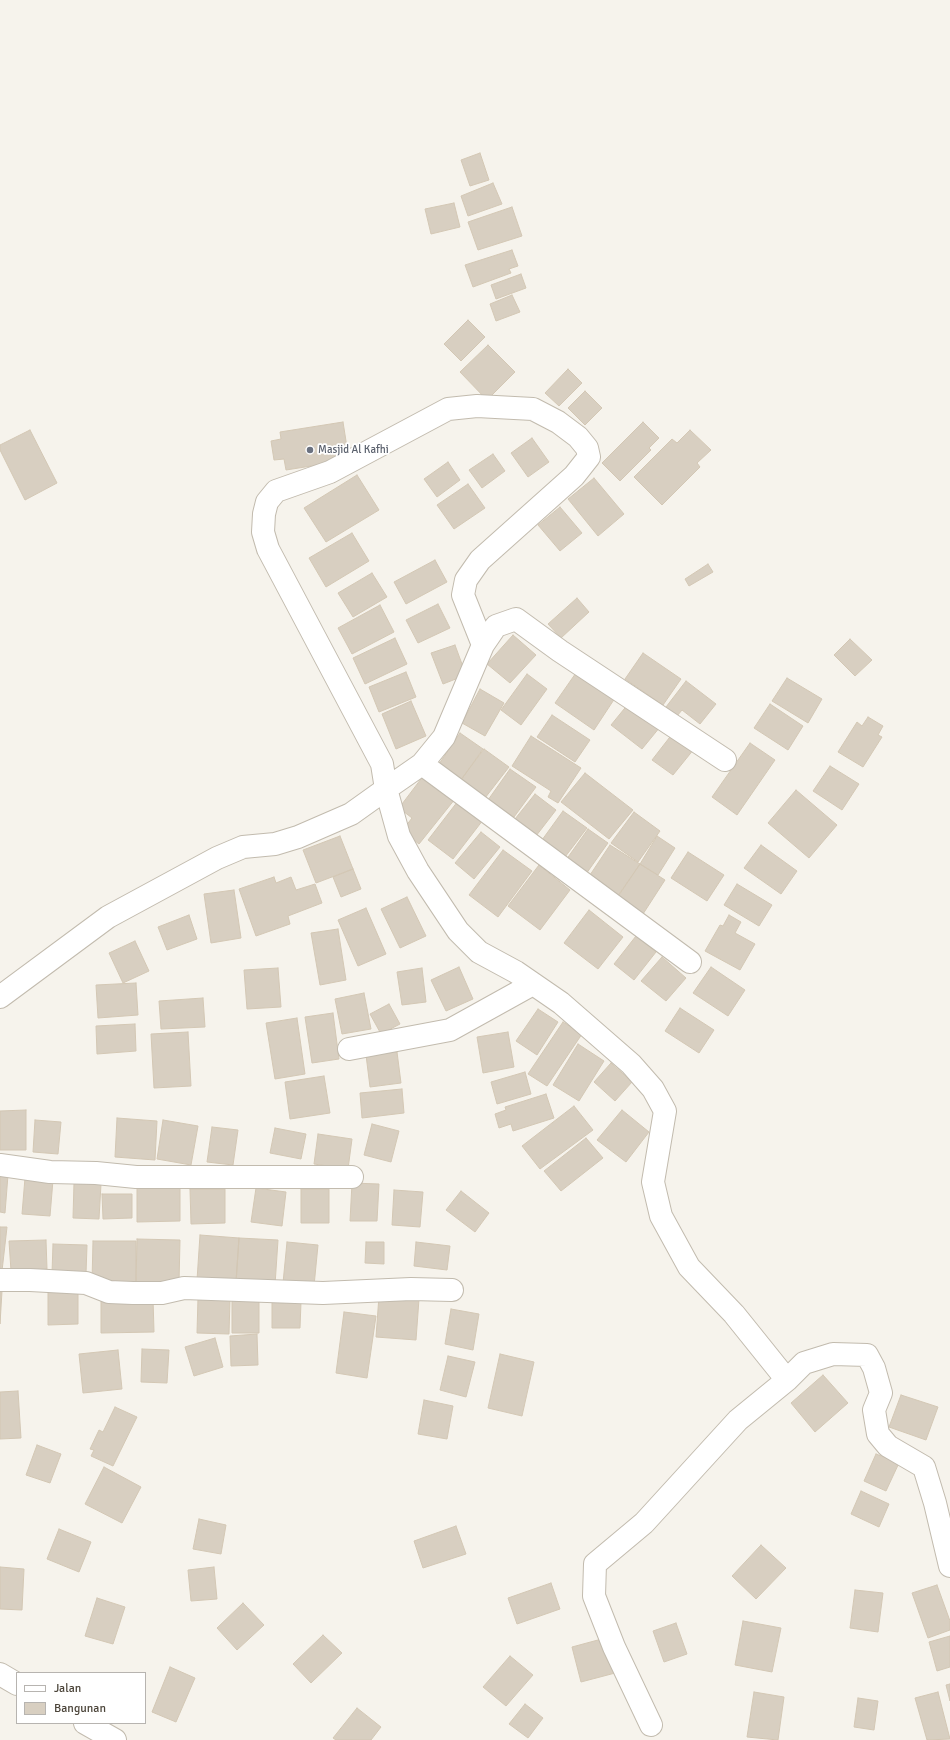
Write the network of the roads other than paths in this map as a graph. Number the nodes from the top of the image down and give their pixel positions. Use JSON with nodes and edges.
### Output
{"nodes":[{"id":1,"x":484,"y":645,"type":"junction"},
{"id":2,"x":725,"y":760,"type":"dead end"},
{"id":3,"x":422,"y":764,"type":"junction"},
{"id":4,"x":386,"y":789,"type":"junction"},
{"id":5,"x":690,"y":962,"type":"dead end"},
{"id":6,"x":533,"y":984,"type":"junction"},
{"id":7,"x":0,"y":997,"type":"edge"},
{"id":8,"x":349,"y":1050,"type":"dead end"},
{"id":9,"x":0,"y":1165,"type":"edge"},
{"id":10,"x":352,"y":1177,"type":"dead end"},
{"id":11,"x":0,"y":1280,"type":"edge"},
{"id":12,"x":452,"y":1290,"type":"dead end"},
{"id":13,"x":787,"y":1380,"type":"junction"},
{"id":14,"x":950,"y":1566,"type":"edge"},
{"id":15,"x":0,"y":1674,"type":"edge"},
{"id":16,"x":16,"y":1683,"type":"edge"},
{"id":17,"x":87,"y":1724,"type":"edge"},
{"id":18,"x":651,"y":1725,"type":"dead end"},
{"id":19,"x":115,"y":1740,"type":"edge"}],
"edges":[{"from":1,"to":2,"type":"street"},
{"from":1,"to":3,"type":"street"},
{"from":1,"to":4,"type":"street"},
{"from":3,"to":4,"type":"street"},
{"from":3,"to":5,"type":"street"},
{"from":4,"to":6,"type":"street"},
{"from":4,"to":7,"type":"street"},
{"from":6,"to":8,"type":"street"},
{"from":6,"to":13,"type":"street"},
{"from":9,"to":10,"type":"street"},
{"from":11,"to":12,"type":"street"},
{"from":13,"to":14,"type":"street"},
{"from":13,"to":18,"type":"street"},
{"from":15,"to":16,"type":"street"},
{"from":17,"to":19,"type":"street"}]}
